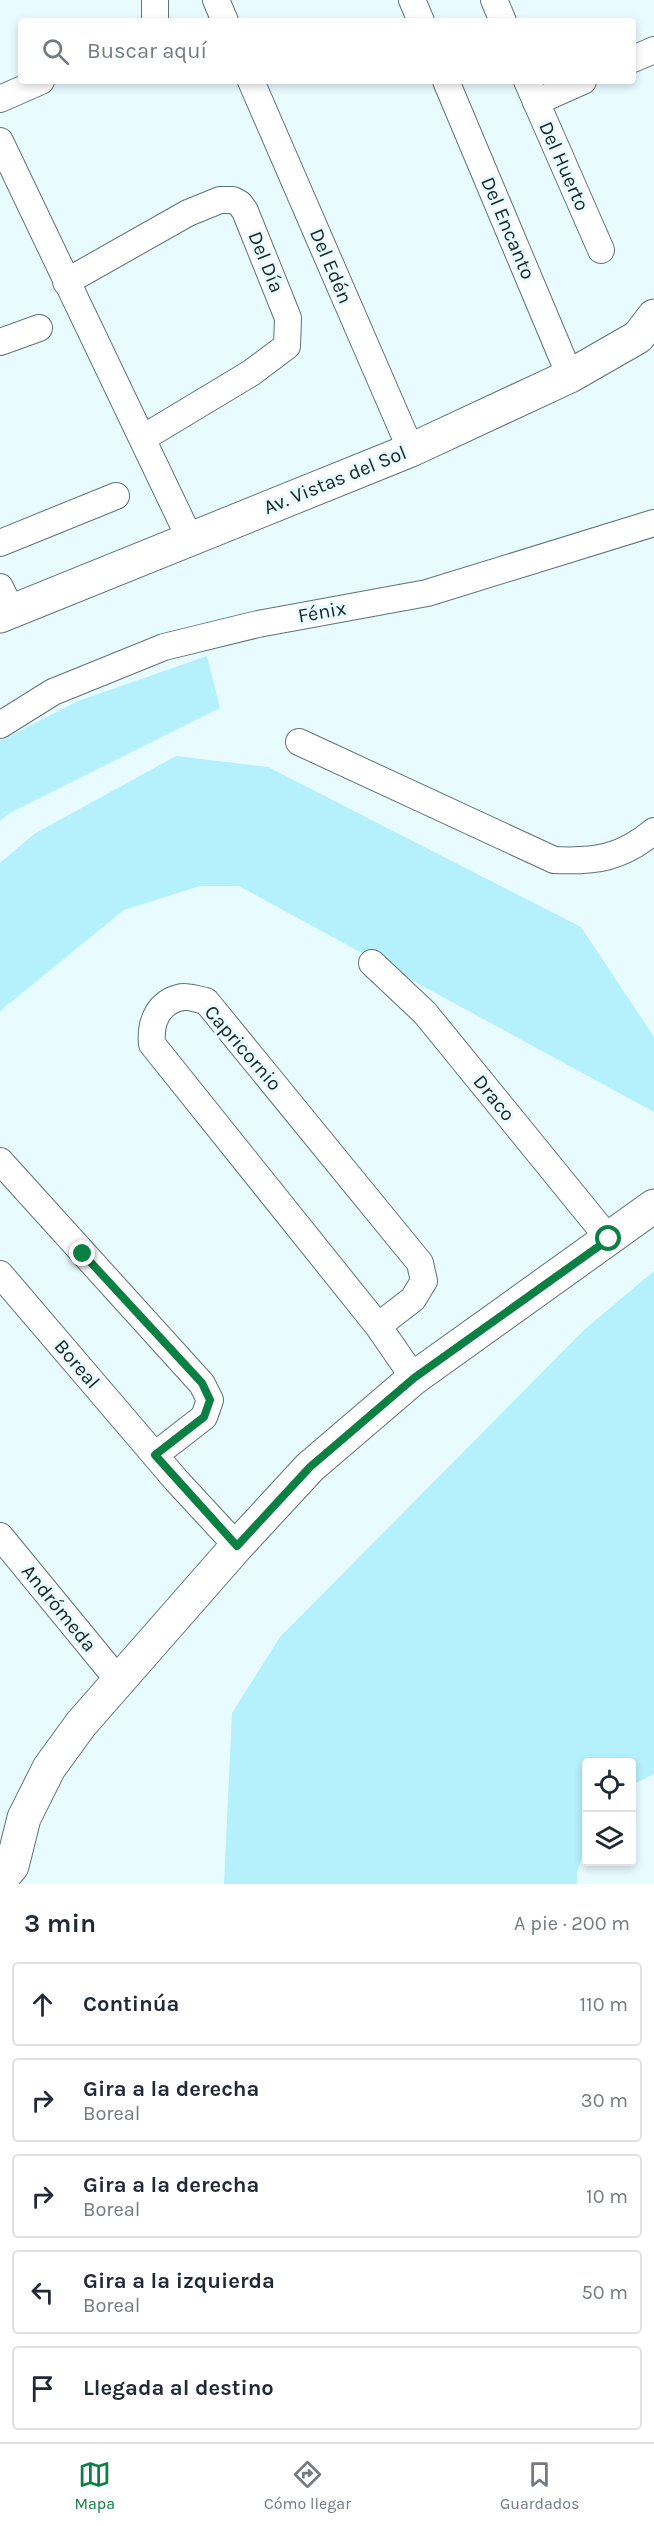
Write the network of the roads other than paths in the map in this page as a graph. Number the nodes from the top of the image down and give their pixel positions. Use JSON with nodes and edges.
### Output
{"nodes":[{"id":1,"x":155,"y":0,"type":"edge"},
{"id":2,"x":216,"y":0,"type":"edge"},
{"id":3,"x":412,"y":0,"type":"edge"},
{"id":4,"x":494,"y":0,"type":"edge"},
{"id":5,"x":155,"y":18,"type":"edge"},
{"id":6,"x":224,"y":18,"type":"edge"},
{"id":7,"x":420,"y":18,"type":"edge"},
{"id":8,"x":501,"y":18,"type":"edge"},
{"id":9,"x":654,"y":50,"type":"edge"},
{"id":10,"x":636,"y":58,"type":"edge"},
{"id":11,"x":34,"y":84,"type":"edge"},
{"id":12,"x":252,"y":84,"type":"edge"},
{"id":13,"x":447,"y":84,"type":"edge"},
{"id":14,"x":568,"y":84,"type":"edge"},
{"id":15,"x":532,"y":91,"type":"edge"},
{"id":16,"x":0,"y":99,"type":"edge"},
{"id":17,"x":0,"y":141,"type":"edge"},
{"id":18,"x":601,"y":250,"type":"dead end"},
{"id":19,"x":66,"y":282,"type":"junction"},
{"id":20,"x":654,"y":316,"type":"edge"},
{"id":21,"x":39,"y":328,"type":"dead end"},
{"id":22,"x":0,"y":342,"type":"edge"},
{"id":23,"x":570,"y":376,"type":"junction"},
{"id":24,"x":143,"y":438,"type":"junction"},
{"id":25,"x":411,"y":450,"type":"junction"},
{"id":26,"x":116,"y":496,"type":"dead end"},
{"id":27,"x":654,"y":524,"type":"edge"},
{"id":28,"x":190,"y":539,"type":"junction"},
{"id":29,"x":0,"y":543,"type":"edge"},
{"id":30,"x":4,"y":604,"type":"edge"},
{"id":31,"x":0,"y":725,"type":"edge"},
{"id":32,"x":299,"y":742,"type":"dead end"},
{"id":33,"x":654,"y":831,"type":"edge"},
{"id":34,"x":372,"y":963,"type":"dead end"},
{"id":35,"x":0,"y":1161,"type":"edge"},
{"id":36,"x":654,"y":1206,"type":"edge"},
{"id":37,"x":609,"y":1239,"type":"junction"},
{"id":38,"x":0,"y":1274,"type":"edge"},
{"id":39,"x":378,"y":1326,"type":"junction"},
{"id":40,"x":414,"y":1378,"type":"junction"},
{"id":41,"x":155,"y":1455,"type":"junction"},
{"id":42,"x":0,"y":1536,"type":"edge"},
{"id":43,"x":237,"y":1546,"type":"junction"},
{"id":44,"x":119,"y":1681,"type":"junction"},
{"id":45,"x":0,"y":1880,"type":"edge"}],
"edges":[{"from":1,"to":5,"type":"street"},
{"from":2,"to":6,"type":"street"},
{"from":3,"to":7,"type":"street"},
{"from":4,"to":8,"type":"street"},
{"from":9,"to":10,"type":"street"},
{"from":11,"to":16,"type":"street"},
{"from":12,"to":25,"type":"street","name":"Del Edén"},
{"from":13,"to":23,"type":"street","name":"Del Encanto"},
{"from":14,"to":15,"type":"street"},
{"from":15,"to":18,"type":"street","name":"Del Huerto"},
{"from":17,"to":19,"type":"street"},
{"from":19,"to":24,"type":"street"},
{"from":19,"to":24,"type":"street","name":"Del Día"},
{"from":20,"to":23,"type":"street","name":"Av. Vistas del Sol"},
{"from":21,"to":22,"type":"street"},
{"from":23,"to":25,"type":"street","name":"Av. Vistas del Sol"},
{"from":24,"to":28,"type":"street"},
{"from":25,"to":28,"type":"street","name":"Av. Vistas del Sol"},
{"from":26,"to":29,"type":"street"},
{"from":27,"to":31,"type":"street","name":"Fénix"},
{"from":28,"to":30,"type":"street","name":"Av. Vistas del Sol"},
{"from":32,"to":33,"type":"street"},
{"from":34,"to":37,"type":"street","name":"Draco"},
{"from":35,"to":41,"type":"street"},
{"from":36,"to":37,"type":"street"},
{"from":37,"to":40,"type":"street"},
{"from":38,"to":41,"type":"street","name":"Boreal"},
{"from":39,"to":39,"type":"street","name":"Capricornio"},
{"from":39,"to":40,"type":"street","name":"Capricornio"},
{"from":40,"to":43,"type":"street"},
{"from":41,"to":43,"type":"street","name":"Boreal"},
{"from":42,"to":44,"type":"street","name":"Andrómeda"},
{"from":43,"to":44,"type":"street"},
{"from":44,"to":45,"type":"street"}]}
